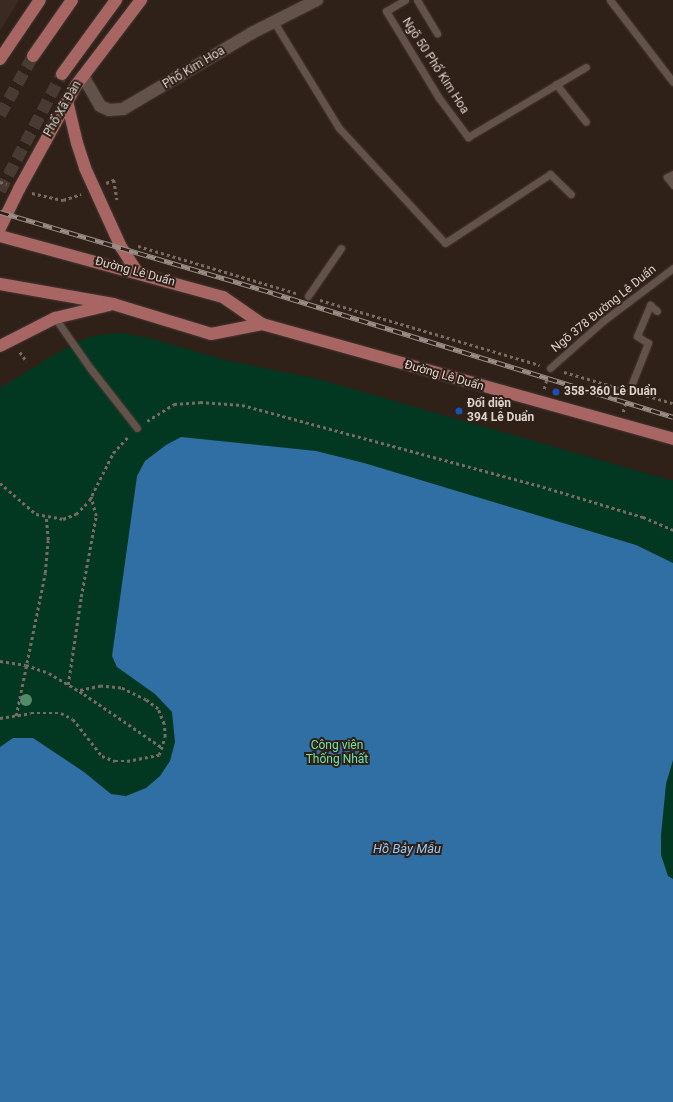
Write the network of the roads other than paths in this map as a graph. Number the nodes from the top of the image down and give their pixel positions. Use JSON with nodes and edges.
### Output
{"nodes":[{"id":1,"x":40,"y":0,"type":"edge"},
{"id":2,"x":72,"y":0,"type":"edge"},
{"id":3,"x":116,"y":0,"type":"edge"},
{"id":4,"x":142,"y":0,"type":"edge"},
{"id":5,"x":317,"y":0,"type":"edge"},
{"id":6,"x":405,"y":0,"type":"edge"},
{"id":7,"x":417,"y":0,"type":"edge"},
{"id":8,"x":610,"y":0,"type":"edge"},
{"id":9,"x":274,"y":22,"type":"junction"},
{"id":10,"x":437,"y":33,"type":"dead end"},
{"id":11,"x":33,"y":56,"type":"tunnel mouth"},
{"id":12,"x":0,"y":59,"type":"edge"},
{"id":13,"x":586,"y":67,"type":"dead end"},
{"id":14,"x":62,"y":74,"type":"tunnel mouth"},
{"id":15,"x":83,"y":76,"type":"junction"},
{"id":16,"x":673,"y":82,"type":"edge"},
{"id":17,"x":556,"y":84,"type":"junction"},
{"id":18,"x":67,"y":101,"type":"junction"},
{"id":19,"x":586,"y":122,"type":"dead end"},
{"id":20,"x":673,"y":174,"type":"edge"},
{"id":21,"x":673,"y":185,"type":"edge"},
{"id":22,"x":572,"y":194,"type":"dead end"},
{"id":23,"x":0,"y":228,"type":"edge"},
{"id":24,"x":0,"y":236,"type":"edge"},
{"id":25,"x":341,"y":248,"type":"dead end"},
{"id":26,"x":673,"y":268,"type":"edge"},
{"id":27,"x":138,"y":273,"type":"junction"},
{"id":28,"x":0,"y":284,"type":"edge"},
{"id":29,"x":308,"y":296,"type":"road end"},
{"id":30,"x":113,"y":304,"type":"junction"},
{"id":31,"x":657,"y":311,"type":"dead end"},
{"id":32,"x":56,"y":318,"type":"junction"},
{"id":33,"x":262,"y":324,"type":"junction"},
{"id":34,"x":0,"y":346,"type":"edge"},
{"id":35,"x":550,"y":368,"type":"road end"},
{"id":36,"x":629,"y":391,"type":"road end"},
{"id":37,"x":137,"y":428,"type":"road end"},
{"id":38,"x":673,"y":439,"type":"edge"}],
"edges":[{"from":1,"to":12,"type":"main road"},
{"from":2,"to":11,"type":"main road"},
{"from":3,"to":14,"type":"main road"},
{"from":4,"to":15,"type":"main road","name":"Phố Xã Đàn"},
{"from":5,"to":9,"type":"street","name":"Phố Kim Hoa"},
{"from":6,"to":17,"type":"lane","name":"Ngõ 50 Phố Kim Hoa"},
{"from":7,"to":10,"type":"lane"},
{"from":8,"to":16,"type":"lane"},
{"from":9,"to":15,"type":"street","name":"Phố Kim Hoa"},
{"from":9,"to":22,"type":"lane"},
{"from":13,"to":17,"type":"lane","name":"Ngõ 50 Phố Kim Hoa"},
{"from":15,"to":18,"type":"main road","name":"Phố Xã Đàn"},
{"from":17,"to":19,"type":"lane"},
{"from":18,"to":23,"type":"main road","name":"Phố Xã Đàn"},
{"from":18,"to":27,"type":"main road"},
{"from":20,"to":21,"type":"lane"},
{"from":24,"to":27,"type":"main road","name":"Đường Lê Duẩn"},
{"from":25,"to":29,"type":"lane"},
{"from":26,"to":35,"type":"lane","name":"Ngõ 378 Đường Lê Duẩn"},
{"from":27,"to":33,"type":"main road","name":"Đường Lê Duẩn"},
{"from":28,"to":30,"type":"main road","name":"Đường Lê Duẩn"},
{"from":30,"to":32,"type":"main road"},
{"from":30,"to":33,"type":"main road","name":"Đường Lê Duẩn"},
{"from":31,"to":36,"type":"lane"},
{"from":32,"to":34,"type":"main road"},
{"from":32,"to":37,"type":"lane"},
{"from":33,"to":38,"type":"main road","name":"Đường Lê Duẩn"}]}
